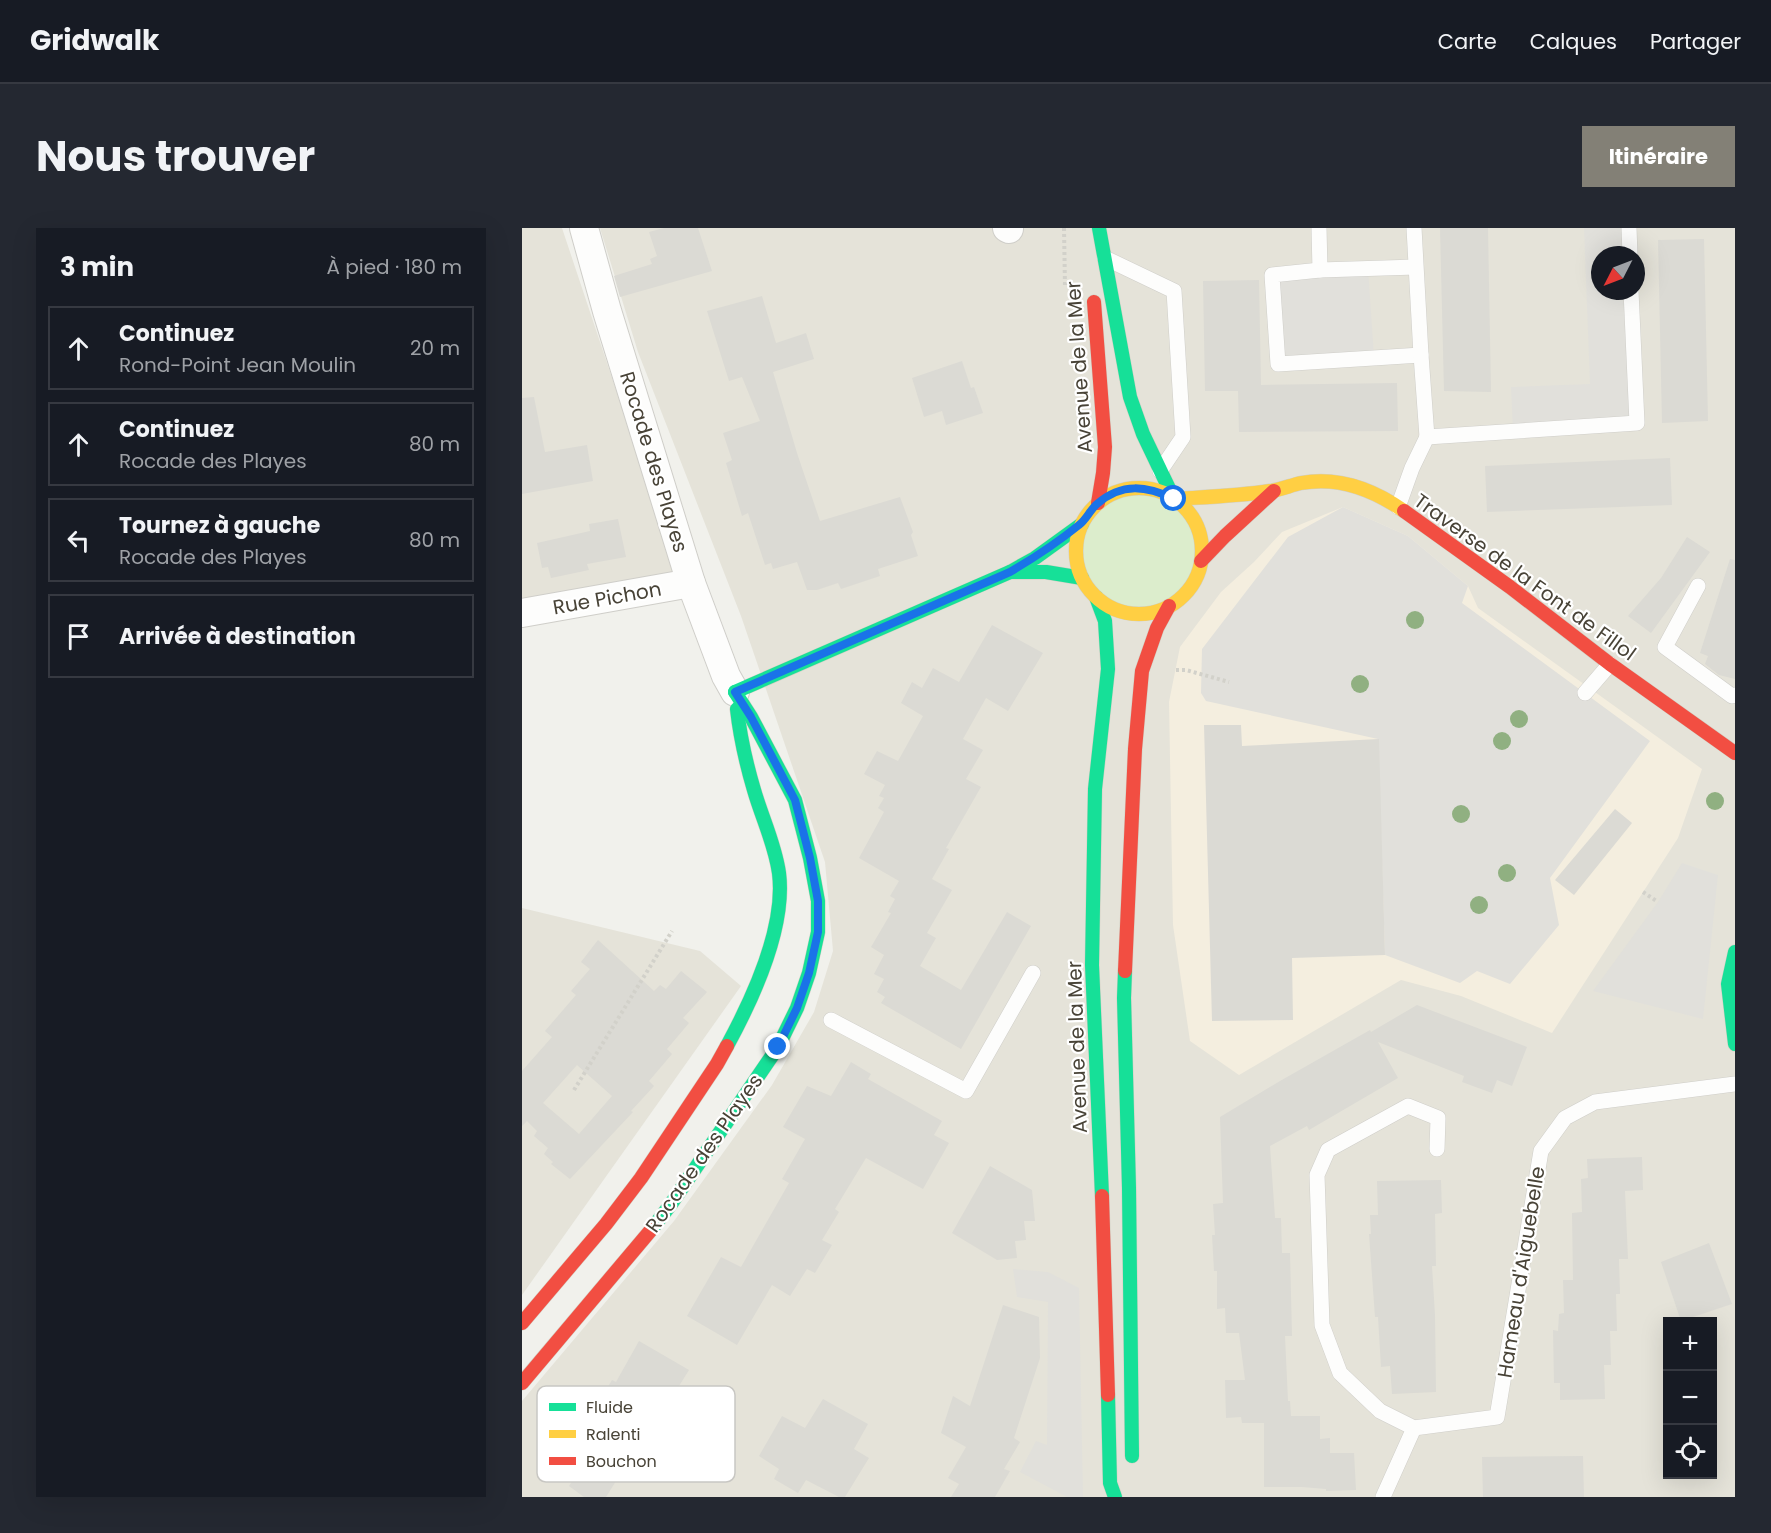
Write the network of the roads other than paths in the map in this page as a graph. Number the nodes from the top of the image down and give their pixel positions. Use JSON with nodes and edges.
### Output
{"nodes":[{"id":1,"x":584,"y":228,"type":"edge"},
{"id":2,"x":1092,"y":228,"type":"edge"},
{"id":3,"x":1099,"y":228,"type":"edge"},
{"id":4,"x":1319,"y":228,"type":"edge"},
{"id":5,"x":1414,"y":228,"type":"edge"},
{"id":6,"x":1629,"y":228,"type":"edge"},
{"id":7,"x":1630,"y":246,"type":"edge"},
{"id":8,"x":1099,"y":261,"type":"junction"},
{"id":9,"x":1416,"y":267,"type":"junction"},
{"id":10,"x":1320,"y":270,"type":"junction"},
{"id":11,"x":1092,"y":287,"type":"dead end"},
{"id":12,"x":1631,"y":300,"type":"edge"},
{"id":13,"x":1421,"y":355,"type":"junction"},
{"id":14,"x":1427,"y":437,"type":"junction"},
{"id":15,"x":1160,"y":471,"type":"junction"},
{"id":16,"x":1274,"y":491,"type":"junction"},
{"id":17,"x":1174,"y":499,"type":"junction"},
{"id":18,"x":1098,"y":503,"type":"junction"},
{"id":19,"x":1398,"y":507,"type":"junction"},
{"id":20,"x":1082,"y":524,"type":"junction"},
{"id":21,"x":1201,"y":561,"type":"junction"},
{"id":22,"x":1010,"y":572,"type":"junction"},
{"id":23,"x":1082,"y":578,"type":"junction"},
{"id":24,"x":691,"y":583,"type":"junction"},
{"id":25,"x":1698,"y":586,"type":"dead end"},
{"id":26,"x":1096,"y":597,"type":"junction"},
{"id":27,"x":1168,"y":606,"type":"junction"},
{"id":28,"x":522,"y":613,"type":"edge"},
{"id":29,"x":1610,"y":664,"type":"junction"},
{"id":30,"x":735,"y":692,"type":"junction"},
{"id":31,"x":1585,"y":693,"type":"dead end"},
{"id":32,"x":1735,"y":695,"type":"edge"},
{"id":33,"x":1735,"y":753,"type":"edge"},
{"id":34,"x":1735,"y":952,"type":"edge"},
{"id":35,"x":1033,"y":973,"type":"dead end"},
{"id":36,"x":831,"y":1020,"type":"dead end"},
{"id":37,"x":1735,"y":1044,"type":"edge"},
{"id":38,"x":1735,"y":1084,"type":"edge"},
{"id":39,"x":1437,"y":1149,"type":"dead end"},
{"id":40,"x":522,"y":1323,"type":"edge"},
{"id":41,"x":522,"y":1383,"type":"edge"},
{"id":42,"x":1414,"y":1428,"type":"junction"},
{"id":43,"x":1132,"y":1475,"type":"dead end"},
{"id":44,"x":1115,"y":1497,"type":"edge"},
{"id":45,"x":1383,"y":1497,"type":"edge"}],
"edges":[{"from":1,"to":24,"type":"street","name":"Rocade des Playes"},
{"from":2,"to":8,"type":"street","name":"Avenue de la Mer"},
{"from":3,"to":8,"type":"street","name":"Avenue de la Mer"},
{"from":4,"to":10,"type":"lane"},
{"from":5,"to":9,"type":"lane"},
{"from":6,"to":7,"type":"lane"},
{"from":8,"to":15,"type":"street","name":"Avenue de la Mer"},
{"from":8,"to":15,"type":"lane"},
{"from":9,"to":10,"type":"lane"},
{"from":9,"to":13,"type":"lane"},
{"from":10,"to":13,"type":"lane"},
{"from":11,"to":18,"type":"street","name":"Avenue de la Mer"},
{"from":12,"to":14,"type":"lane"},
{"from":13,"to":14,"type":"lane"},
{"from":14,"to":19,"type":"lane"},
{"from":15,"to":17,"type":"street","name":"Avenue de la Mer"},
{"from":16,"to":17,"type":"street","name":"Traverse de la Font de Fillol"},
{"from":16,"to":19,"type":"street","name":"Traverse de la Font de Fillol"},
{"from":16,"to":21,"type":"street","name":"Traverse de la Font de Fillol"},
{"from":17,"to":18,"type":"street"},
{"from":17,"to":21,"type":"street"},
{"from":18,"to":20,"type":"street"},
{"from":19,"to":29,"type":"street","name":"Traverse de la Font de Fillol"},
{"from":20,"to":22,"type":"street"},
{"from":20,"to":23,"type":"street"},
{"from":21,"to":27,"type":"street"},
{"from":22,"to":23,"type":"street"},
{"from":22,"to":30,"type":"street"},
{"from":23,"to":26,"type":"street"},
{"from":24,"to":28,"type":"street","name":"Rue Pichon"},
{"from":24,"to":30,"type":"street","name":"Rocade des Playes"},
{"from":25,"to":32,"type":"lane"},
{"from":26,"to":27,"type":"street"},
{"from":26,"to":44,"type":"street","name":"Avenue de la Mer"},
{"from":27,"to":43,"type":"street"},
{"from":29,"to":31,"type":"lane"},
{"from":29,"to":33,"type":"street","name":"Traverse de la Font de Fillol"},
{"from":30,"to":40,"type":"street","name":"Rocade des Playes"},
{"from":30,"to":41,"type":"street","name":"Rocade des Playes"},
{"from":34,"to":37,"type":"street"},
{"from":35,"to":36,"type":"lane"},
{"from":38,"to":42,"type":"lane","name":"Hameau d'Aiguebelle"},
{"from":39,"to":42,"type":"lane"},
{"from":42,"to":45,"type":"lane"}]}
